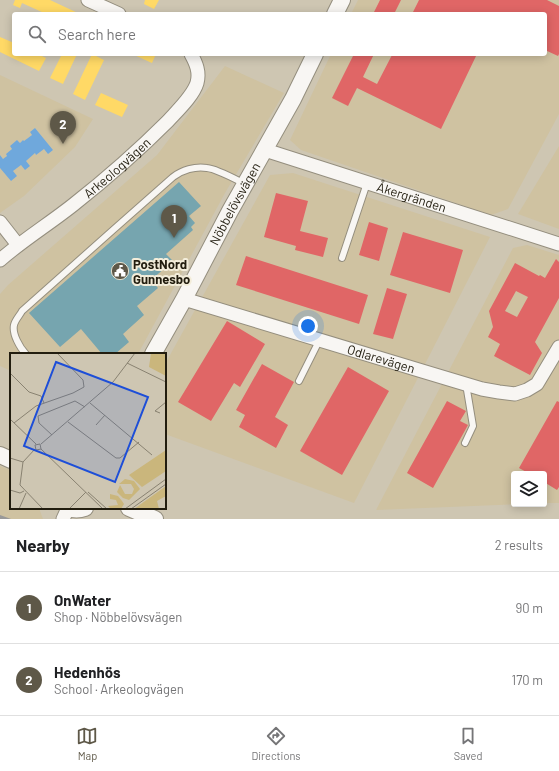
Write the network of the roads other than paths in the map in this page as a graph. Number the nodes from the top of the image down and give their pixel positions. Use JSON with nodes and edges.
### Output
{"nodes":[{"id":1,"x":88,"y":0,"type":"edge"},
{"id":2,"x":342,"y":0,"type":"edge"},
{"id":3,"x":115,"y":12,"type":"edge"},
{"id":4,"x":336,"y":12,"type":"edge"},
{"id":5,"x":192,"y":56,"type":"edge"},
{"id":6,"x":314,"y":56,"type":"edge"},
{"id":7,"x":264,"y":150,"type":"junction"},
{"id":8,"x":367,"y":183,"type":"junction"},
{"id":9,"x":245,"y":184,"type":"junction"},
{"id":10,"x":0,"y":222,"type":"edge"},
{"id":11,"x":559,"y":244,"type":"edge"},
{"id":12,"x":18,"y":246,"type":"junction"},
{"id":13,"x":342,"y":258,"type":"dead end"},
{"id":14,"x":0,"y":260,"type":"edge"},
{"id":15,"x":184,"y":299,"type":"junction"},
{"id":16,"x":319,"y":340,"type":"junction"},
{"id":17,"x":559,"y":347,"type":"edge"},
{"id":18,"x":24,"y":353,"type":"edge"},
{"id":19,"x":154,"y":353,"type":"edge"},
{"id":20,"x":299,"y":381,"type":"dead end"},
{"id":21,"x":466,"y":384,"type":"junction"},
{"id":22,"x":465,"y":443,"type":"dead end"},
{"id":23,"x":0,"y":455,"type":"edge"},
{"id":24,"x":10,"y":460,"type":"edge"},
{"id":25,"x":68,"y":509,"type":"edge"},
{"id":26,"x":70,"y":509,"type":"edge"},
{"id":27,"x":82,"y":509,"type":"edge"},
{"id":28,"x":131,"y":509,"type":"edge"},
{"id":29,"x":63,"y":519,"type":"edge"},
{"id":30,"x":155,"y":519,"type":"edge"}],
"edges":[{"from":1,"to":3,"type":"street"},
{"from":2,"to":4,"type":"street"},
{"from":5,"to":12,"type":"street","name":"Arkeologvägen"},
{"from":6,"to":7,"type":"street","name":"Nöbbelövsvägen"},
{"from":7,"to":8,"type":"street","name":"Åkergränden"},
{"from":7,"to":9,"type":"street","name":"Nöbbelövsvägen"},
{"from":8,"to":11,"type":"street","name":"Åkergränden"},
{"from":8,"to":13,"type":"lane"},
{"from":9,"to":15,"type":"street","name":"Nöbbelövsvägen"},
{"from":9,"to":18,"type":"lane"},
{"from":10,"to":12,"type":"street"},
{"from":12,"to":14,"type":"street","name":"Arkeologvägen"},
{"from":15,"to":16,"type":"street","name":"Odlarevägen"},
{"from":15,"to":19,"type":"street","name":"Nöbbelövsvägen"},
{"from":16,"to":20,"type":"lane"},
{"from":16,"to":21,"type":"street","name":"Odlarevägen"},
{"from":17,"to":21,"type":"street","name":"Odlarevägen"},
{"from":21,"to":22,"type":"lane"},
{"from":23,"to":24,"type":"street"},
{"from":25,"to":29,"type":"street"},
{"from":26,"to":27,"type":"street"},
{"from":28,"to":30,"type":"street"}]}
